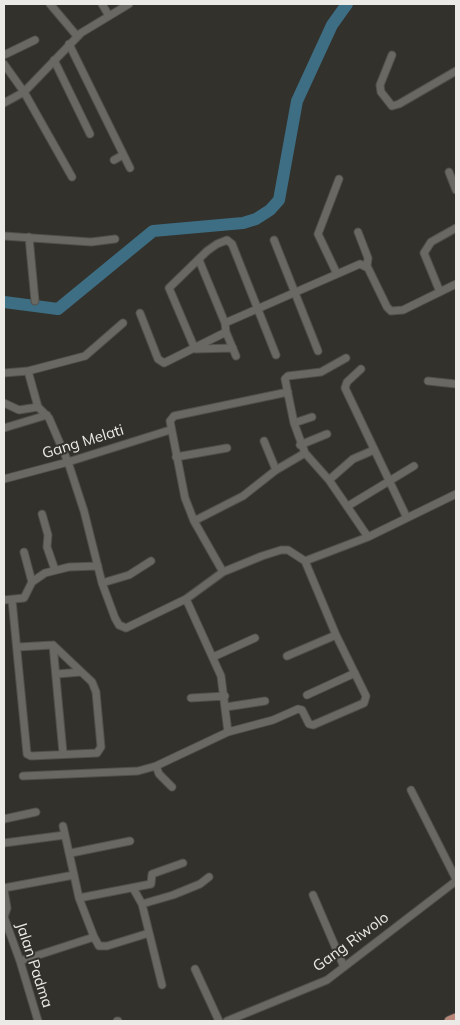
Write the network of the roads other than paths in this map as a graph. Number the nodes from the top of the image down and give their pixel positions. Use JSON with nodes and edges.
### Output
{"nodes":[{"id":1,"x":50,"y":4,"type":"edge"},
{"id":2,"x":102,"y":4,"type":"edge"},
{"id":3,"x":129,"y":4,"type":"edge"},
{"id":4,"x":109,"y":16,"type":"junction"},
{"id":5,"x":77,"y":36,"type":"junction"},
{"id":6,"x":35,"y":40,"type":"dead end"},
{"id":7,"x":69,"y":44,"type":"junction"},
{"id":8,"x":4,"y":55,"type":"edge"},
{"id":9,"x":392,"y":55,"type":"dead end"},
{"id":10,"x":54,"y":60,"type":"junction"},
{"id":11,"x":4,"y":64,"type":"edge"},
{"id":12,"x":456,"y":71,"type":"edge"},
{"id":13,"x":24,"y":92,"type":"junction"},
{"id":14,"x":4,"y":103,"type":"edge"},
{"id":15,"x":90,"y":134,"type":"dead end"},
{"id":16,"x":123,"y":155,"type":"junction"},
{"id":17,"x":114,"y":160,"type":"dead end"},
{"id":18,"x":130,"y":168,"type":"dead end"},
{"id":19,"x":448,"y":172,"type":"dead end"},
{"id":20,"x":72,"y":177,"type":"dead end"},
{"id":21,"x":339,"y":179,"type":"dead end"},
{"id":22,"x":456,"y":190,"type":"edge"},
{"id":23,"x":456,"y":228,"type":"edge"},
{"id":24,"x":358,"y":232,"type":"dead end"},
{"id":25,"x":4,"y":236,"type":"edge"},
{"id":26,"x":29,"y":237,"type":"junction"},
{"id":27,"x":115,"y":238,"type":"dead end"},
{"id":28,"x":274,"y":240,"type":"dead end"},
{"id":29,"x":199,"y":260,"type":"junction"},
{"id":30,"x":367,"y":266,"type":"junction"},
{"id":31,"x":337,"y":274,"type":"junction"},
{"id":32,"x":456,"y":284,"type":"edge"},
{"id":33,"x":294,"y":292,"type":"junction"},
{"id":34,"x":440,"y":292,"type":"junction"},
{"id":35,"x":35,"y":301,"type":"dead end"},
{"id":36,"x":256,"y":309,"type":"junction"},
{"id":37,"x":140,"y":313,"type":"dead end"},
{"id":38,"x":122,"y":323,"type":"dead end"},
{"id":39,"x":225,"y":323,"type":"junction"},
{"id":40,"x":226,"y":332,"type":"junction"},
{"id":41,"x":195,"y":349,"type":"junction"},
{"id":42,"x":318,"y":352,"type":"dead end"},
{"id":43,"x":276,"y":355,"type":"dead end"},
{"id":44,"x":346,"y":358,"type":"dead end"},
{"id":45,"x":361,"y":369,"type":"dead end"},
{"id":46,"x":28,"y":371,"type":"junction"},
{"id":47,"x":4,"y":373,"type":"edge"},
{"id":48,"x":428,"y":381,"type":"dead end"},
{"id":49,"x":456,"y":384,"type":"edge"},
{"id":50,"x":288,"y":392,"type":"junction"},
{"id":51,"x":4,"y":403,"type":"edge"},
{"id":52,"x":38,"y":407,"type":"junction"},
{"id":53,"x":47,"y":415,"type":"junction"},
{"id":54,"x":312,"y":417,"type":"dead end"},
{"id":55,"x":294,"y":423,"type":"junction"},
{"id":56,"x":4,"y":428,"type":"edge"},
{"id":57,"x":170,"y":430,"type":"junction"},
{"id":58,"x":327,"y":434,"type":"dead end"},
{"id":59,"x":264,"y":441,"type":"dead end"},
{"id":60,"x":300,"y":445,"type":"junction"},
{"id":61,"x":227,"y":448,"type":"dead end"},
{"id":62,"x":374,"y":450,"type":"junction"},
{"id":63,"x":305,"y":453,"type":"junction"},
{"id":64,"x":176,"y":457,"type":"junction"},
{"id":65,"x":68,"y":462,"type":"junction"},
{"id":66,"x":414,"y":466,"type":"dead end"},
{"id":67,"x":276,"y":470,"type":"junction"},
{"id":68,"x":4,"y":479,"type":"edge"},
{"id":69,"x":329,"y":480,"type":"junction"},
{"id":70,"x":390,"y":480,"type":"junction"},
{"id":71,"x":456,"y":494,"type":"edge"},
{"id":72,"x":348,"y":506,"type":"junction"},
{"id":73,"x":42,"y":514,"type":"dead end"},
{"id":74,"x":407,"y":518,"type":"junction"},
{"id":75,"x":194,"y":521,"type":"junction"},
{"id":76,"x":368,"y":538,"type":"junction"},
{"id":77,"x":24,"y":552,"type":"dead end"},
{"id":78,"x":150,"y":561,"type":"dead end"},
{"id":79,"x":305,"y":561,"type":"junction"},
{"id":80,"x":98,"y":566,"type":"junction"},
{"id":81,"x":54,"y":570,"type":"junction"},
{"id":82,"x":223,"y":572,"type":"junction"},
{"id":83,"x":32,"y":582,"type":"junction"},
{"id":84,"x":102,"y":583,"type":"junction"},
{"id":85,"x":186,"y":599,"type":"junction"},
{"id":86,"x":8,"y":600,"type":"edge"},
{"id":87,"x":336,"y":635,"type":"junction"},
{"id":88,"x":256,"y":638,"type":"dead end"},
{"id":89,"x":53,"y":645,"type":"junction"},
{"id":90,"x":18,"y":647,"type":"junction"},
{"id":91,"x":287,"y":656,"type":"dead end"},
{"id":92,"x":214,"y":657,"type":"junction"},
{"id":93,"x":81,"y":672,"type":"junction"},
{"id":94,"x":355,"y":673,"type":"junction"},
{"id":95,"x":57,"y":674,"type":"junction"},
{"id":96,"x":307,"y":694,"type":"dead end"},
{"id":97,"x":225,"y":696,"type":"junction"},
{"id":98,"x":191,"y":698,"type":"dead end"},
{"id":99,"x":265,"y":701,"type":"dead end"},
{"id":100,"x":226,"y":707,"type":"junction"},
{"id":101,"x":228,"y":732,"type":"junction"},
{"id":102,"x":63,"y":753,"type":"junction"},
{"id":103,"x":156,"y":766,"type":"junction"},
{"id":104,"x":23,"y":776,"type":"dead end"},
{"id":105,"x":172,"y":787,"type":"dead end"},
{"id":106,"x":411,"y":790,"type":"dead end"},
{"id":107,"x":36,"y":812,"type":"dead end"},
{"id":108,"x":4,"y":819,"type":"edge"},
{"id":109,"x":63,"y":826,"type":"dead end"},
{"id":110,"x":65,"y":835,"type":"junction"},
{"id":111,"x":130,"y":841,"type":"dead end"},
{"id":112,"x":4,"y":843,"type":"edge"},
{"id":113,"x":71,"y":853,"type":"junction"},
{"id":114,"x":183,"y":863,"type":"dead end"},
{"id":115,"x":74,"y":874,"type":"junction"},
{"id":116,"x":209,"y":877,"type":"dead end"},
{"id":117,"x":456,"y":880,"type":"edge"},
{"id":118,"x":133,"y":888,"type":"junction"},
{"id":119,"x":4,"y":889,"type":"edge"},
{"id":120,"x":313,"y":896,"type":"dead end"},
{"id":121,"x":79,"y":898,"type":"junction"},
{"id":122,"x":142,"y":904,"type":"junction"},
{"id":123,"x":4,"y":917,"type":"edge"},
{"id":124,"x":149,"y":934,"type":"junction"},
{"id":125,"x":94,"y":937,"type":"junction"},
{"id":126,"x":20,"y":961,"type":"junction"},
{"id":127,"x":344,"y":967,"type":"junction"},
{"id":128,"x":195,"y":969,"type":"dead end"},
{"id":129,"x":162,"y":985,"type":"dead end"},
{"id":130,"x":456,"y":1018,"type":"edge"},
{"id":131,"x":38,"y":1021,"type":"edge"},
{"id":132,"x":219,"y":1021,"type":"edge"},
{"id":133,"x":227,"y":1021,"type":"edge"},
{"id":134,"x":449,"y":1021,"type":"edge"}],
"edges":[{"from":1,"to":5,"type":"street"},
{"from":2,"to":4,"type":"street"},
{"from":3,"to":4,"type":"street"},
{"from":4,"to":5,"type":"street"},
{"from":5,"to":7,"type":"street"},
{"from":6,"to":8,"type":"street"},
{"from":7,"to":10,"type":"street"},
{"from":7,"to":16,"type":"street"},
{"from":9,"to":12,"type":"street"},
{"from":10,"to":13,"type":"street"},
{"from":10,"to":15,"type":"street"},
{"from":11,"to":13,"type":"street"},
{"from":13,"to":14,"type":"street"},
{"from":13,"to":20,"type":"street"},
{"from":16,"to":17,"type":"street"},
{"from":16,"to":18,"type":"street"},
{"from":19,"to":22,"type":"street"},
{"from":21,"to":31,"type":"street"},
{"from":23,"to":34,"type":"street"},
{"from":24,"to":30,"type":"street"},
{"from":25,"to":26,"type":"street"},
{"from":26,"to":27,"type":"street"},
{"from":26,"to":35,"type":"street"},
{"from":28,"to":33,"type":"street"},
{"from":29,"to":36,"type":"street"},
{"from":29,"to":39,"type":"street"},
{"from":29,"to":41,"type":"street"},
{"from":30,"to":31,"type":"street"},
{"from":30,"to":34,"type":"street"},
{"from":31,"to":33,"type":"street"},
{"from":32,"to":34,"type":"street"},
{"from":33,"to":36,"type":"street"},
{"from":33,"to":42,"type":"street"},
{"from":36,"to":39,"type":"street"},
{"from":36,"to":43,"type":"street"},
{"from":37,"to":41,"type":"street"},
{"from":38,"to":46,"type":"street"},
{"from":39,"to":40,"type":"street"},
{"from":40,"to":41,"type":"street"},
{"from":40,"to":41,"type":"street"},
{"from":44,"to":50,"type":"street"},
{"from":45,"to":62,"type":"street"},
{"from":46,"to":47,"type":"street"},
{"from":46,"to":52,"type":"street"},
{"from":48,"to":49,"type":"street"},
{"from":50,"to":55,"type":"street"},
{"from":50,"to":57,"type":"street"},
{"from":51,"to":52,"type":"street"},
{"from":52,"to":53,"type":"street"},
{"from":53,"to":56,"type":"street"},
{"from":53,"to":65,"type":"street"},
{"from":54,"to":55,"type":"street"},
{"from":55,"to":60,"type":"street"},
{"from":57,"to":64,"type":"street"},
{"from":57,"to":65,"type":"street","name":"Gang Melati"},
{"from":58,"to":60,"type":"street"},
{"from":59,"to":67,"type":"street"},
{"from":60,"to":63,"type":"street"},
{"from":61,"to":64,"type":"street"},
{"from":62,"to":69,"type":"street"},
{"from":62,"to":70,"type":"street"},
{"from":63,"to":67,"type":"street"},
{"from":63,"to":69,"type":"street"},
{"from":64,"to":75,"type":"street"},
{"from":65,"to":68,"type":"street","name":"Gang Melati"},
{"from":65,"to":80,"type":"street"},
{"from":66,"to":70,"type":"street"},
{"from":67,"to":75,"type":"street"},
{"from":69,"to":72,"type":"street"},
{"from":70,"to":72,"type":"street"},
{"from":70,"to":74,"type":"street"},
{"from":71,"to":74,"type":"street"},
{"from":72,"to":76,"type":"street"},
{"from":73,"to":81,"type":"street"},
{"from":74,"to":76,"type":"street"},
{"from":75,"to":82,"type":"street"},
{"from":76,"to":79,"type":"street"},
{"from":77,"to":83,"type":"street"},
{"from":78,"to":84,"type":"street"},
{"from":79,"to":82,"type":"street"},
{"from":79,"to":87,"type":"street"},
{"from":80,"to":81,"type":"street"},
{"from":80,"to":84,"type":"street"},
{"from":81,"to":83,"type":"street"},
{"from":82,"to":85,"type":"street"},
{"from":83,"to":86,"type":"street"},
{"from":84,"to":85,"type":"street"},
{"from":85,"to":92,"type":"street"},
{"from":86,"to":90,"type":"street"},
{"from":87,"to":91,"type":"street"},
{"from":87,"to":94,"type":"street"},
{"from":88,"to":92,"type":"street"},
{"from":89,"to":90,"type":"street"},
{"from":89,"to":93,"type":"street"},
{"from":89,"to":95,"type":"street"},
{"from":90,"to":102,"type":"street"},
{"from":92,"to":97,"type":"street"},
{"from":93,"to":95,"type":"street"},
{"from":93,"to":102,"type":"street"},
{"from":94,"to":96,"type":"street"},
{"from":94,"to":101,"type":"street"},
{"from":95,"to":102,"type":"street"},
{"from":97,"to":98,"type":"street"},
{"from":97,"to":100,"type":"street"},
{"from":99,"to":100,"type":"street"},
{"from":100,"to":101,"type":"street"},
{"from":101,"to":103,"type":"street"},
{"from":103,"to":104,"type":"street"},
{"from":103,"to":105,"type":"street"},
{"from":106,"to":117,"type":"street"},
{"from":107,"to":108,"type":"street"},
{"from":109,"to":110,"type":"street"},
{"from":110,"to":112,"type":"street"},
{"from":110,"to":113,"type":"street"},
{"from":111,"to":113,"type":"street"},
{"from":113,"to":115,"type":"street"},
{"from":114,"to":118,"type":"street"},
{"from":115,"to":119,"type":"street"},
{"from":115,"to":121,"type":"street"},
{"from":116,"to":122,"type":"street"},
{"from":117,"to":127,"type":"street","name":"Gang Riwolo"},
{"from":118,"to":121,"type":"street"},
{"from":118,"to":122,"type":"street"},
{"from":119,"to":123,"type":"street"},
{"from":120,"to":127,"type":"street"},
{"from":121,"to":125,"type":"street"},
{"from":122,"to":124,"type":"street"},
{"from":123,"to":126,"type":"street","name":"Jalan Padma"},
{"from":124,"to":125,"type":"street"},
{"from":124,"to":129,"type":"street"},
{"from":125,"to":126,"type":"street"},
{"from":126,"to":131,"type":"street","name":"Jalan Padma"},
{"from":127,"to":133,"type":"street","name":"Gang Riwolo"},
{"from":128,"to":132,"type":"street"},
{"from":130,"to":134,"type":"main road"}]}
